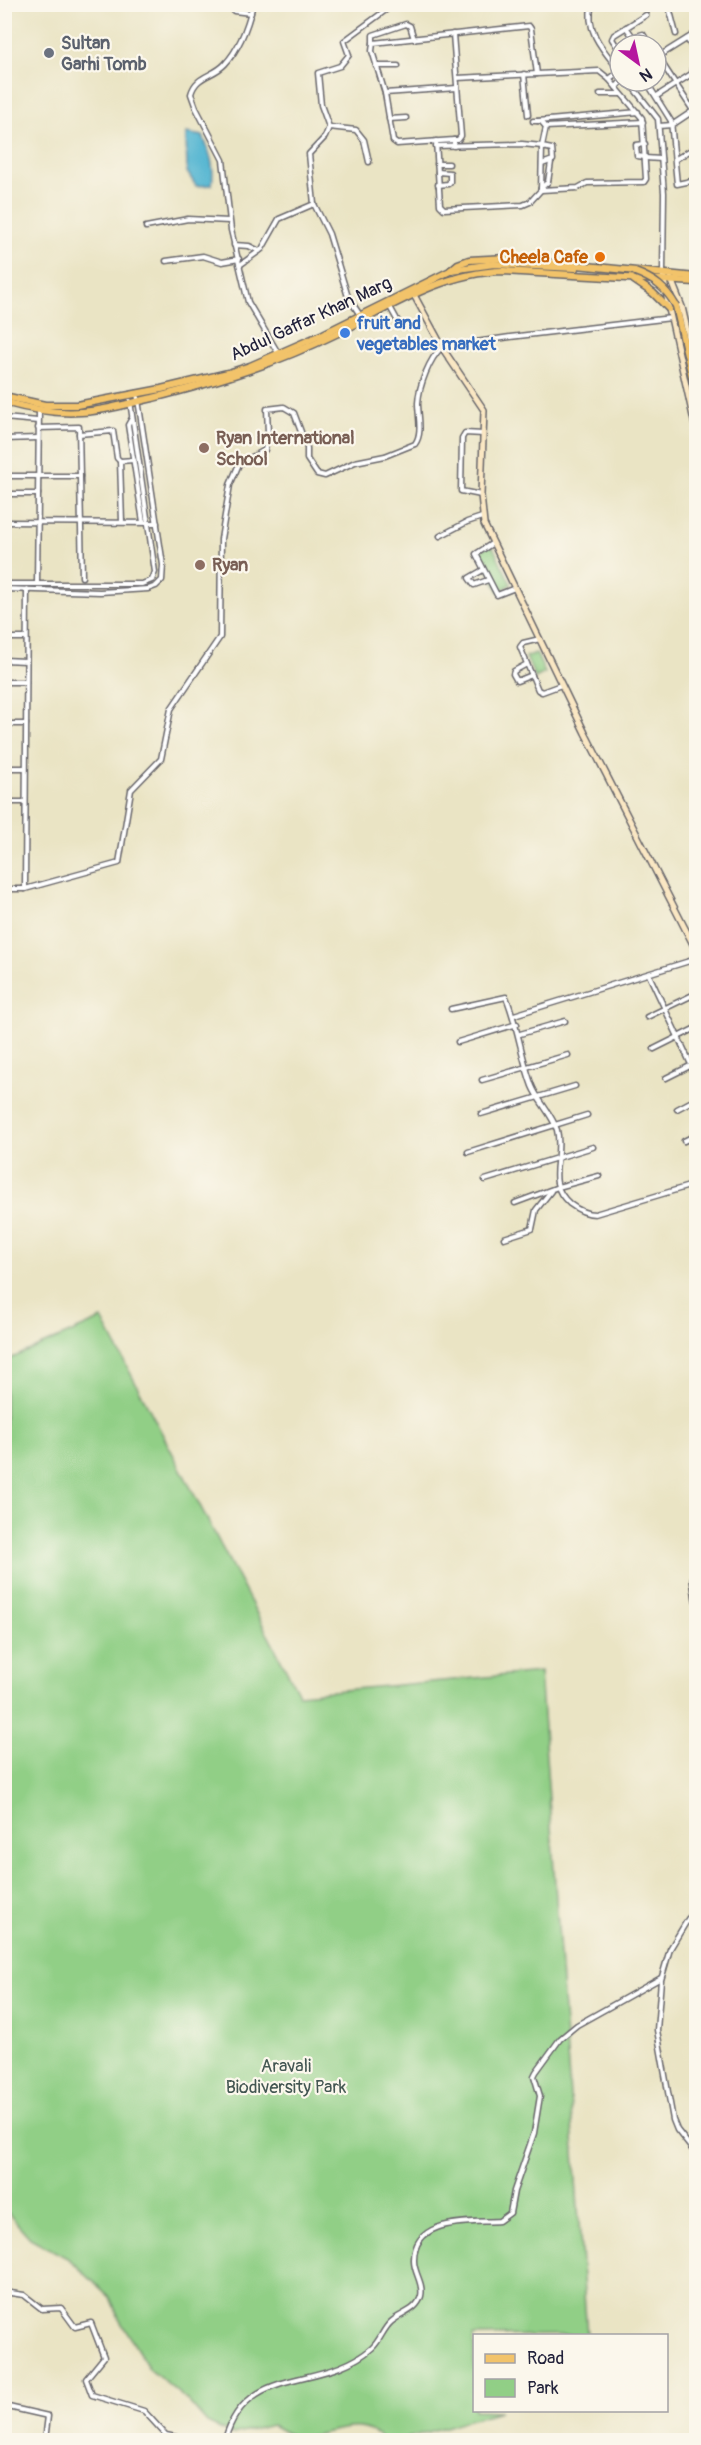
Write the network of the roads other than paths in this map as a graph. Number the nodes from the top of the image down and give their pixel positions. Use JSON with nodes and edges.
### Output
{"nodes":[{"id":1,"x":253,"y":4,"type":"edge"},
{"id":2,"x":394,"y":4,"type":"edge"},
{"id":3,"x":592,"y":4,"type":"edge"},
{"id":4,"x":673,"y":4,"type":"edge"},
{"id":5,"x":234,"y":11,"type":"dead end"},
{"id":6,"x":251,"y":13,"type":"junction"},
{"id":7,"x":646,"y":15,"type":"dead end"},
{"id":8,"x":626,"y":27,"type":"junction"},
{"id":9,"x":618,"y":33,"type":"edge"},
{"id":10,"x":630,"y":33,"type":"edge"},
{"id":11,"x":696,"y":33,"type":"edge"},
{"id":12,"x":453,"y":34,"type":"junction"},
{"id":13,"x":676,"y":34,"type":"dead end"},
{"id":14,"x":414,"y":39,"type":"junction"},
{"id":15,"x":687,"y":39,"type":"junction"},
{"id":16,"x":373,"y":44,"type":"junction"},
{"id":17,"x":668,"y":51,"type":"edge"},
{"id":18,"x":608,"y":54,"type":"edge"},
{"id":19,"x":696,"y":54,"type":"edge"},
{"id":20,"x":696,"y":58,"type":"edge"},
{"id":21,"x":376,"y":66,"type":"junction"},
{"id":22,"x":398,"y":66,"type":"dead end"},
{"id":23,"x":668,"y":73,"type":"edge"},
{"id":24,"x":537,"y":74,"type":"junction"},
{"id":25,"x":524,"y":75,"type":"junction"},
{"id":26,"x":695,"y":75,"type":"edge"},
{"id":27,"x":457,"y":78,"type":"junction"},
{"id":28,"x":608,"y":78,"type":"edge"},
{"id":29,"x":676,"y":84,"type":"junction"},
{"id":30,"x":457,"y":88,"type":"junction"},
{"id":31,"x":385,"y":93,"type":"junction"},
{"id":32,"x":638,"y":93,"type":"edge"},
{"id":33,"x":655,"y":93,"type":"edge"},
{"id":34,"x":600,"y":94,"type":"dead end"},
{"id":35,"x":622,"y":94,"type":"joint"},
{"id":36,"x":657,"y":96,"type":"junction"},
{"id":37,"x":638,"y":112,"type":"junction"},
{"id":38,"x":696,"y":112,"type":"edge"},
{"id":39,"x":528,"y":115,"type":"dead end"},
{"id":40,"x":406,"y":118,"type":"dead end"},
{"id":41,"x":389,"y":119,"type":"junction"},
{"id":42,"x":643,"y":122,"type":"junction"},
{"id":43,"x":672,"y":125,"type":"junction"},
{"id":44,"x":659,"y":126,"type":"junction"},
{"id":45,"x":329,"y":127,"type":"junction"},
{"id":46,"x":546,"y":127,"type":"junction"},
{"id":47,"x":454,"y":140,"type":"junction"},
{"id":48,"x":436,"y":143,"type":"junction"},
{"id":49,"x":645,"y":144,"type":"junction"},
{"id":50,"x":454,"y":146,"type":"junction"},
{"id":51,"x":542,"y":147,"type":"junction"},
{"id":52,"x":696,"y":147,"type":"edge"},
{"id":53,"x":645,"y":157,"type":"junction"},
{"id":54,"x":661,"y":159,"type":"junction"},
{"id":55,"x":676,"y":159,"type":"junction"},
{"id":56,"x":369,"y":162,"type":"dead end"},
{"id":57,"x":551,"y":162,"type":"junction"},
{"id":58,"x":437,"y":164,"type":"junction"},
{"id":59,"x":449,"y":164,"type":"dead end"},
{"id":60,"x":542,"y":164,"type":"junction"},
{"id":61,"x":438,"y":172,"type":"junction"},
{"id":62,"x":696,"y":180,"type":"edge"},
{"id":63,"x":438,"y":185,"type":"junction"},
{"id":64,"x":541,"y":189,"type":"junction"},
{"id":65,"x":314,"y":204,"type":"junction"},
{"id":66,"x":229,"y":221,"type":"junction"},
{"id":67,"x":146,"y":227,"type":"dead end"},
{"id":68,"x":234,"y":246,"type":"junction"},
{"id":69,"x":259,"y":252,"type":"junction"},
{"id":70,"x":166,"y":261,"type":"dead end"},
{"id":71,"x":239,"y":262,"type":"junction"},
{"id":72,"x":450,"y":271,"type":"junction"},
{"id":73,"x":633,"y":275,"type":"junction"},
{"id":74,"x":696,"y":277,"type":"edge"},
{"id":75,"x":667,"y":278,"type":"junction"},
{"id":76,"x":696,"y":282,"type":"edge"},
{"id":77,"x":414,"y":294,"type":"junction"},
{"id":78,"x":390,"y":307,"type":"junction"},
{"id":79,"x":669,"y":309,"type":"junction"},
{"id":80,"x":360,"y":316,"type":"junction"},
{"id":81,"x":671,"y":318,"type":"junction"},
{"id":82,"x":401,"y":327,"type":"dead end"},
{"id":83,"x":442,"y":347,"type":"junction"},
{"id":84,"x":279,"y":356,"type":"junction"},
{"id":85,"x":696,"y":368,"type":"edge"},
{"id":86,"x":137,"y":393,"type":"junction"},
{"id":87,"x":696,"y":394,"type":"edge"},
{"id":88,"x":129,"y":395,"type":"junction"},
{"id":89,"x":4,"y":396,"type":"edge"},
{"id":90,"x":138,"y":401,"type":"junction"},
{"id":91,"x":4,"y":402,"type":"edge"},
{"id":92,"x":130,"y":403,"type":"junction"},
{"id":93,"x":39,"y":410,"type":"junction"},
{"id":94,"x":133,"y":417,"type":"junction"},
{"id":95,"x":4,"y":418,"type":"edge"},
{"id":96,"x":38,"y":421,"type":"junction"},
{"id":97,"x":38,"y":428,"type":"junction"},
{"id":98,"x":696,"y":430,"type":"edge"},
{"id":99,"x":79,"y":434,"type":"junction"},
{"id":100,"x":483,"y":434,"type":"junction"},
{"id":101,"x":38,"y":438,"type":"junction"},
{"id":102,"x":4,"y":439,"type":"edge"},
{"id":103,"x":134,"y":460,"type":"junction"},
{"id":104,"x":120,"y":461,"type":"junction"},
{"id":105,"x":4,"y":476,"type":"edge"},
{"id":106,"x":38,"y":476,"type":"junction"},
{"id":107,"x":80,"y":476,"type":"junction"},
{"id":108,"x":4,"y":494,"type":"edge"},
{"id":109,"x":38,"y":494,"type":"junction"},
{"id":110,"x":481,"y":495,"type":"junction"},
{"id":111,"x":482,"y":518,"type":"junction"},
{"id":112,"x":4,"y":522,"type":"edge"},
{"id":113,"x":37,"y":522,"type":"junction"},
{"id":114,"x":81,"y":522,"type":"junction"},
{"id":115,"x":122,"y":522,"type":"junction"},
{"id":116,"x":145,"y":523,"type":"junction"},
{"id":117,"x":157,"y":523,"type":"junction"},
{"id":118,"x":440,"y":536,"type":"dead end"},
{"id":119,"x":494,"y":543,"type":"junction"},
{"id":120,"x":483,"y":570,"type":"junction"},
{"id":121,"x":82,"y":578,"type":"dead end"},
{"id":122,"x":152,"y":580,"type":"junction"},
{"id":123,"x":488,"y":580,"type":"junction"},
{"id":124,"x":4,"y":584,"type":"edge"},
{"id":125,"x":27,"y":584,"type":"junction"},
{"id":126,"x":37,"y":584,"type":"junction"},
{"id":127,"x":156,"y":586,"type":"junction"},
{"id":128,"x":515,"y":588,"type":"junction"},
{"id":129,"x":4,"y":589,"type":"edge"},
{"id":130,"x":27,"y":589,"type":"junction"},
{"id":131,"x":4,"y":638,"type":"edge"},
{"id":132,"x":26,"y":638,"type":"junction"},
{"id":133,"x":540,"y":639,"type":"junction"},
{"id":134,"x":4,"y":660,"type":"edge"},
{"id":135,"x":26,"y":661,"type":"junction"},
{"id":136,"x":527,"y":664,"type":"junction"},
{"id":137,"x":532,"y":675,"type":"junction"},
{"id":138,"x":4,"y":682,"type":"edge"},
{"id":139,"x":26,"y":682,"type":"junction"},
{"id":140,"x":561,"y":685,"type":"junction"},
{"id":141,"x":4,"y":724,"type":"edge"},
{"id":142,"x":26,"y":724,"type":"junction"},
{"id":143,"x":4,"y":768,"type":"edge"},
{"id":144,"x":25,"y":768,"type":"junction"},
{"id":145,"x":4,"y":802,"type":"edge"},
{"id":146,"x":25,"y":802,"type":"junction"},
{"id":147,"x":4,"y":889,"type":"edge"},
{"id":148,"x":25,"y":889,"type":"junction"},
{"id":149,"x":696,"y":950,"type":"edge"},
{"id":150,"x":696,"y":959,"type":"edge"},
{"id":151,"x":649,"y":975,"type":"junction"},
{"id":152,"x":695,"y":994,"type":"edge"},
{"id":153,"x":451,"y":1009,"type":"dead end"},
{"id":154,"x":664,"y":1009,"type":"junction"},
{"id":155,"x":514,"y":1016,"type":"junction"},
{"id":156,"x":647,"y":1017,"type":"dead end"},
{"id":157,"x":565,"y":1021,"type":"dead end"},
{"id":158,"x":517,"y":1024,"type":"junction"},
{"id":159,"x":696,"y":1028,"type":"edge"},
{"id":160,"x":520,"y":1034,"type":"junction"},
{"id":161,"x":678,"y":1037,"type":"junction"},
{"id":162,"x":458,"y":1042,"type":"dead end"},
{"id":163,"x":654,"y":1049,"type":"dead end"},
{"id":164,"x":568,"y":1055,"type":"dead end"},
{"id":165,"x":694,"y":1064,"type":"edge"},
{"id":166,"x":526,"y":1068,"type":"junction"},
{"id":167,"x":696,"y":1075,"type":"edge"},
{"id":168,"x":666,"y":1078,"type":"dead end"},
{"id":169,"x":482,"y":1080,"type":"dead end"},
{"id":170,"x":575,"y":1086,"type":"dead end"},
{"id":171,"x":537,"y":1098,"type":"junction"},
{"id":172,"x":696,"y":1099,"type":"edge"},
{"id":173,"x":677,"y":1109,"type":"dead end"},
{"id":174,"x":481,"y":1114,"type":"dead end"},
{"id":175,"x":587,"y":1115,"type":"dead end"},
{"id":176,"x":555,"y":1126,"type":"junction"},
{"id":177,"x":696,"y":1135,"type":"edge"},
{"id":178,"x":684,"y":1141,"type":"dead end"},
{"id":179,"x":593,"y":1147,"type":"dead end"},
{"id":180,"x":468,"y":1152,"type":"dead end"},
{"id":181,"x":557,"y":1157,"type":"junction"},
{"id":182,"x":599,"y":1176,"type":"dead end"},
{"id":183,"x":485,"y":1180,"type":"dead end"},
{"id":184,"x":696,"y":1184,"type":"edge"},
{"id":185,"x":556,"y":1188,"type":"junction"},
{"id":186,"x":515,"y":1203,"type":"dead end"},
{"id":187,"x":504,"y":1238,"type":"dead end"},
{"id":188,"x":696,"y":1568,"type":"edge"},
{"id":189,"x":696,"y":1599,"type":"edge"},
{"id":190,"x":696,"y":1911,"type":"edge"},
{"id":191,"x":661,"y":1978,"type":"junction"},
{"id":192,"x":696,"y":2154,"type":"edge"},
{"id":193,"x":4,"y":2292,"type":"edge"},
{"id":194,"x":4,"y":2406,"type":"edge"},
{"id":195,"x":45,"y":2440,"type":"edge"},
{"id":196,"x":189,"y":2440,"type":"edge"},
{"id":197,"x":225,"y":2440,"type":"edge"}],
"edges":[{"from":1,"to":6,"type":"street"},
{"from":2,"to":45,"type":"street"},
{"from":3,"to":18,"type":"street"},
{"from":4,"to":13,"type":"street"},
{"from":5,"to":6,"type":"street"},
{"from":6,"to":66,"type":"street"},
{"from":7,"to":8,"type":"street"},
{"from":8,"to":9,"type":"street"},
{"from":8,"to":10,"type":"street"},
{"from":11,"to":15,"type":"street"},
{"from":12,"to":14,"type":"street"},
{"from":12,"to":24,"type":"street"},
{"from":12,"to":27,"type":"street"},
{"from":14,"to":16,"type":"street"},
{"from":14,"to":16,"type":"street"},
{"from":15,"to":17,"type":"street"},
{"from":15,"to":19,"type":"street"},
{"from":16,"to":21,"type":"street"},
{"from":20,"to":26,"type":"street"},
{"from":21,"to":22,"type":"street"},
{"from":21,"to":31,"type":"street"},
{"from":23,"to":29,"type":"street"},
{"from":24,"to":25,"type":"street"},
{"from":24,"to":28,"type":"street"},
{"from":25,"to":27,"type":"street"},
{"from":25,"to":39,"type":"street"},
{"from":26,"to":29,"type":"street"},
{"from":27,"to":30,"type":"street"},
{"from":29,"to":36,"type":"street"},
{"from":29,"to":38,"type":"street"},
{"from":30,"to":31,"type":"street"},
{"from":30,"to":47,"type":"street"},
{"from":31,"to":41,"type":"street"},
{"from":32,"to":44,"type":"street"},
{"from":33,"to":36,"type":"street"},
{"from":34,"to":35,"type":"street"},
{"from":35,"to":37,"type":"street"},
{"from":36,"to":43,"type":"street"},
{"from":37,"to":42,"type":"street"},
{"from":37,"to":46,"type":"street"},
{"from":38,"to":43,"type":"street"},
{"from":40,"to":41,"type":"street"},
{"from":41,"to":48,"type":"street"},
{"from":42,"to":46,"type":"street"},
{"from":42,"to":49,"type":"street"},
{"from":43,"to":44,"type":"street"},
{"from":43,"to":55,"type":"street"},
{"from":44,"to":54,"type":"street"},
{"from":45,"to":56,"type":"street"},
{"from":45,"to":65,"type":"street"},
{"from":46,"to":51,"type":"street"},
{"from":47,"to":48,"type":"street"},
{"from":47,"to":50,"type":"street"},
{"from":48,"to":50,"type":"street"},
{"from":48,"to":58,"type":"street"},
{"from":49,"to":53,"type":"street"},
{"from":49,"to":53,"type":"street"},
{"from":50,"to":51,"type":"street"},
{"from":51,"to":57,"type":"street"},
{"from":51,"to":60,"type":"street"},
{"from":52,"to":55,"type":"street"},
{"from":53,"to":54,"type":"street"},
{"from":53,"to":64,"type":"street"},
{"from":54,"to":75,"type":"street"},
{"from":55,"to":62,"type":"street"},
{"from":57,"to":60,"type":"street"},
{"from":57,"to":64,"type":"street"},
{"from":58,"to":59,"type":"street"},
{"from":58,"to":61,"type":"street"},
{"from":60,"to":64,"type":"street"},
{"from":61,"to":63,"type":"street"},
{"from":61,"to":63,"type":"street"},
{"from":63,"to":64,"type":"street"},
{"from":65,"to":69,"type":"street"},
{"from":65,"to":80,"type":"street"},
{"from":66,"to":67,"type":"street"},
{"from":66,"to":68,"type":"street"},
{"from":68,"to":69,"type":"street"},
{"from":68,"to":71,"type":"street"},
{"from":69,"to":71,"type":"street"},
{"from":70,"to":71,"type":"street"},
{"from":71,"to":84,"type":"street"},
{"from":72,"to":73,"type":"main road"},
{"from":72,"to":75,"type":"main road","name":"Abdul Gaffar Khan Marg"},
{"from":72,"to":80,"type":"main road","name":"Abdul Gaffar Khan Marg"},
{"from":73,"to":75,"type":"main road","name":"Abdul Gaffar Khan Marg"},
{"from":73,"to":77,"type":"main road","name":"Abdul Gaffar Khan Marg"},
{"from":73,"to":79,"type":"main road"},
{"from":73,"to":87,"type":"main road","bridge":true},
{"from":74,"to":75,"type":"main road","name":"Abdul Gaffar Khan Marg"},
{"from":75,"to":76,"type":"main road","name":"Abdul Gaffar Khan Marg"},
{"from":75,"to":79,"type":"street"},
{"from":75,"to":85,"type":"street"},
{"from":77,"to":78,"type":"main road","name":"Abdul Gaffar Khan Marg"},
{"from":77,"to":83,"type":"street"},
{"from":78,"to":82,"type":"street"},
{"from":78,"to":84,"type":"main road","name":"Abdul Gaffar Khan Marg"},
{"from":79,"to":81,"type":"street"},
{"from":80,"to":84,"type":"main road","name":"Abdul Gaffar Khan Marg"},
{"from":81,"to":83,"type":"street"},
{"from":81,"to":98,"type":"street"},
{"from":83,"to":100,"type":"street"},
{"from":83,"to":148,"type":"street"},
{"from":84,"to":86,"type":"main road","name":"Abdul Gaffar Khan Marg"},
{"from":84,"to":90,"type":"main road","name":"Abdul Gaffar Khan Marg"},
{"from":86,"to":88,"type":"main road","name":"Abdul Gaffar Khan Marg"},
{"from":86,"to":90,"type":"street"},
{"from":88,"to":89,"type":"main road","name":"Abdul Gaffar Khan Marg"},
{"from":88,"to":92,"type":"street"},
{"from":90,"to":92,"type":"main road","name":"Abdul Gaffar Khan Marg"},
{"from":90,"to":117,"type":"street"},
{"from":91,"to":93,"type":"main road","name":"Abdul Gaffar Khan Marg"},
{"from":92,"to":93,"type":"main road","name":"Abdul Gaffar Khan Marg"},
{"from":92,"to":94,"type":"street"},
{"from":93,"to":96,"type":"street"},
{"from":94,"to":103,"type":"street"},
{"from":94,"to":116,"type":"street"},
{"from":95,"to":96,"type":"street"},
{"from":96,"to":97,"type":"street"},
{"from":97,"to":99,"type":"street"},
{"from":97,"to":101,"type":"street"},
{"from":99,"to":104,"type":"street"},
{"from":99,"to":107,"type":"street"},
{"from":100,"to":110,"type":"street"},
{"from":100,"to":110,"type":"street"},
{"from":101,"to":102,"type":"street"},
{"from":101,"to":106,"type":"street"},
{"from":103,"to":104,"type":"street"},
{"from":103,"to":116,"type":"street"},
{"from":104,"to":115,"type":"street"},
{"from":105,"to":106,"type":"street"},
{"from":106,"to":107,"type":"street"},
{"from":106,"to":109,"type":"street"},
{"from":107,"to":114,"type":"street"},
{"from":108,"to":109,"type":"street"},
{"from":109,"to":113,"type":"street"},
{"from":110,"to":111,"type":"street"},
{"from":111,"to":118,"type":"street"},
{"from":111,"to":119,"type":"street"},
{"from":112,"to":113,"type":"street"},
{"from":113,"to":114,"type":"street"},
{"from":113,"to":126,"type":"street"},
{"from":114,"to":115,"type":"street"},
{"from":114,"to":121,"type":"street"},
{"from":115,"to":116,"type":"street"},
{"from":116,"to":117,"type":"street"},
{"from":116,"to":122,"type":"street"},
{"from":117,"to":127,"type":"street"},
{"from":119,"to":120,"type":"street"},
{"from":119,"to":128,"type":"street"},
{"from":120,"to":123,"type":"street"},
{"from":120,"to":123,"type":"street"},
{"from":122,"to":126,"type":"street"},
{"from":122,"to":127,"type":"street"},
{"from":123,"to":128,"type":"street"},
{"from":124,"to":125,"type":"street"},
{"from":125,"to":126,"type":"street"},
{"from":125,"to":130,"type":"street"},
{"from":127,"to":130,"type":"street"},
{"from":128,"to":133,"type":"street"},
{"from":129,"to":130,"type":"street"},
{"from":130,"to":132,"type":"street"},
{"from":131,"to":132,"type":"street"},
{"from":132,"to":135,"type":"street"},
{"from":133,"to":136,"type":"street"},
{"from":133,"to":140,"type":"street"},
{"from":134,"to":135,"type":"street"},
{"from":135,"to":139,"type":"street"},
{"from":136,"to":137,"type":"street"},
{"from":136,"to":137,"type":"street"},
{"from":137,"to":140,"type":"street"},
{"from":138,"to":139,"type":"street"},
{"from":139,"to":142,"type":"street"},
{"from":140,"to":149,"type":"street"},
{"from":141,"to":142,"type":"street"},
{"from":142,"to":144,"type":"street"},
{"from":143,"to":144,"type":"street"},
{"from":144,"to":146,"type":"street"},
{"from":145,"to":146,"type":"street"},
{"from":146,"to":148,"type":"street"},
{"from":147,"to":148,"type":"street"},
{"from":150,"to":151,"type":"street"},
{"from":151,"to":154,"type":"street"},
{"from":151,"to":155,"type":"street"},
{"from":152,"to":154,"type":"street"},
{"from":153,"to":155,"type":"street"},
{"from":154,"to":156,"type":"street"},
{"from":154,"to":161,"type":"street"},
{"from":155,"to":158,"type":"street"},
{"from":157,"to":160,"type":"street"},
{"from":158,"to":160,"type":"street"},
{"from":158,"to":162,"type":"street"},
{"from":159,"to":161,"type":"street"},
{"from":160,"to":166,"type":"street"},
{"from":161,"to":163,"type":"street"},
{"from":161,"to":165,"type":"street"},
{"from":164,"to":166,"type":"street"},
{"from":165,"to":167,"type":"street"},
{"from":165,"to":168,"type":"street"},
{"from":166,"to":169,"type":"street"},
{"from":166,"to":171,"type":"street"},
{"from":170,"to":171,"type":"street"},
{"from":171,"to":174,"type":"street"},
{"from":171,"to":176,"type":"street"},
{"from":172,"to":173,"type":"street"},
{"from":175,"to":176,"type":"street"},
{"from":176,"to":180,"type":"street"},
{"from":176,"to":181,"type":"street"},
{"from":177,"to":178,"type":"street"},
{"from":179,"to":181,"type":"street"},
{"from":181,"to":183,"type":"street"},
{"from":181,"to":185,"type":"street"},
{"from":182,"to":185,"type":"street"},
{"from":184,"to":185,"type":"street"},
{"from":185,"to":186,"type":"street"},
{"from":185,"to":187,"type":"street"},
{"from":188,"to":189,"type":"street"},
{"from":190,"to":191,"type":"street"},
{"from":191,"to":192,"type":"street"},
{"from":191,"to":197,"type":"street"},
{"from":193,"to":196,"type":"street"},
{"from":194,"to":195,"type":"street"}]}
